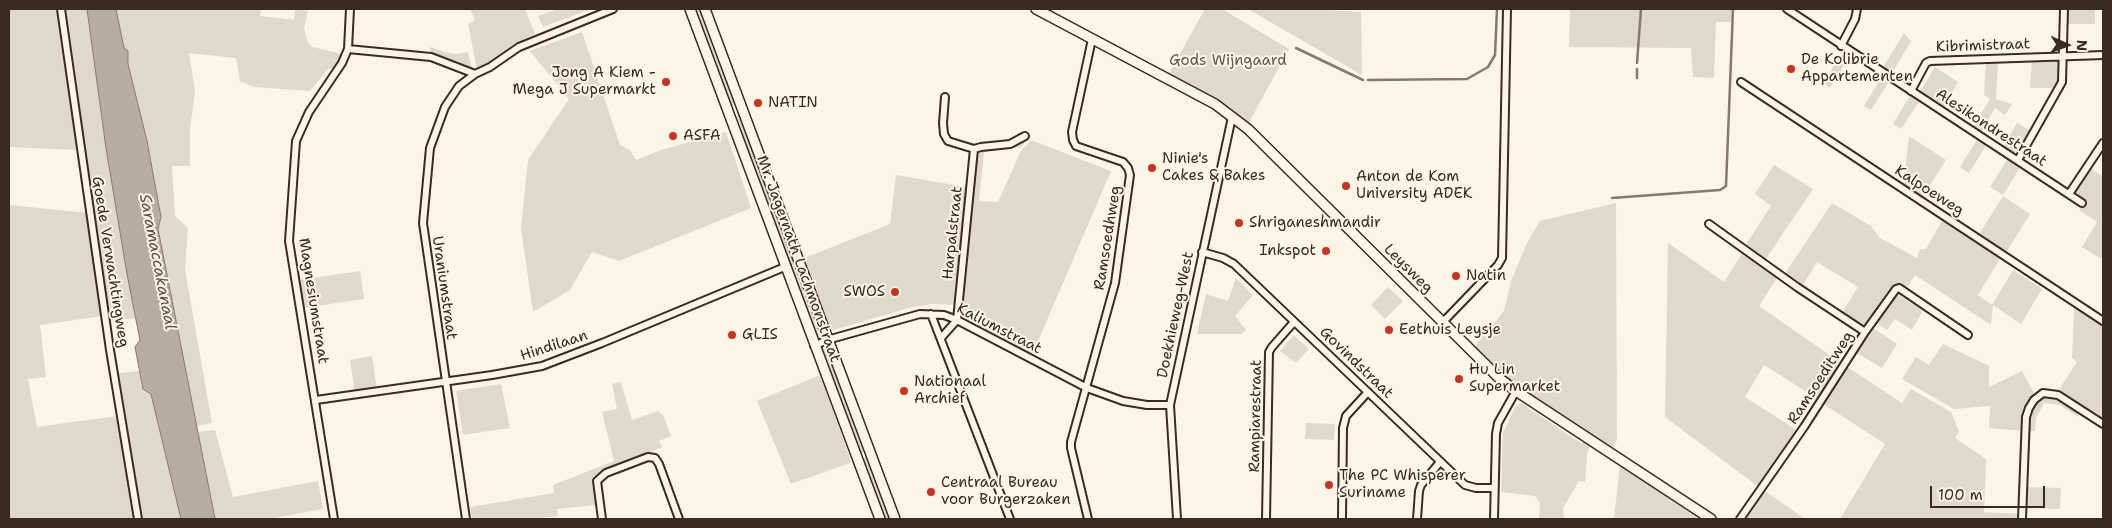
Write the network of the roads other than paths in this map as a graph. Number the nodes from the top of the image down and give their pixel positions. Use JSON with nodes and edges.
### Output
{"nodes":[{"id":1,"x":62,"y":9,"type":"edge"},
{"id":2,"x":350,"y":9,"type":"edge"},
{"id":3,"x":613,"y":9,"type":"edge"},
{"id":4,"x":690,"y":9,"type":"edge"},
{"id":5,"x":705,"y":9,"type":"edge"},
{"id":6,"x":1036,"y":9,"type":"edge"},
{"id":7,"x":1508,"y":9,"type":"edge"},
{"id":8,"x":1787,"y":9,"type":"edge"},
{"id":9,"x":1857,"y":9,"type":"edge"},
{"id":10,"x":2064,"y":9,"type":"edge"},
{"id":11,"x":1092,"y":39,"type":"junction"},
{"id":12,"x":1841,"y":46,"type":"junction"},
{"id":13,"x":348,"y":49,"type":"junction"},
{"id":14,"x":2103,"y":55,"type":"edge"},
{"id":15,"x":2063,"y":56,"type":"junction"},
{"id":16,"x":475,"y":74,"type":"junction"},
{"id":17,"x":1741,"y":82,"type":"dead end"},
{"id":18,"x":1911,"y":91,"type":"junction"},
{"id":19,"x":946,"y":97,"type":"dead end"},
{"id":20,"x":1232,"y":118,"type":"junction"},
{"id":21,"x":1025,"y":136,"type":"dead end"},
{"id":22,"x":2103,"y":143,"type":"edge"},
{"id":23,"x":974,"y":149,"type":"junction"},
{"id":24,"x":2018,"y":160,"type":"junction"},
{"id":25,"x":2070,"y":194,"type":"junction"},
{"id":26,"x":2082,"y":202,"type":"dead end"},
{"id":27,"x":1709,"y":224,"type":"dead end"},
{"id":28,"x":1202,"y":252,"type":"junction"},
{"id":29,"x":787,"y":266,"type":"junction"},
{"id":30,"x":931,"y":314,"type":"junction"},
{"id":31,"x":957,"y":320,"type":"junction"},
{"id":32,"x":2103,"y":321,"type":"edge"},
{"id":33,"x":1294,"y":322,"type":"junction"},
{"id":34,"x":1443,"y":322,"type":"junction"},
{"id":35,"x":1865,"y":332,"type":"junction"},
{"id":36,"x":1968,"y":335,"type":"dead end"},
{"id":37,"x":941,"y":338,"type":"junction"},
{"id":38,"x":827,"y":340,"type":"junction"},
{"id":39,"x":814,"y":346,"type":"junction"},
{"id":40,"x":444,"y":382,"type":"junction"},
{"id":41,"x":1086,"y":388,"type":"junction"},
{"id":42,"x":1368,"y":392,"type":"junction"},
{"id":43,"x":1516,"y":392,"type":"junction"},
{"id":44,"x":316,"y":400,"type":"junction"},
{"id":45,"x":1170,"y":405,"type":"junction"},
{"id":46,"x":2103,"y":424,"type":"edge"},
{"id":47,"x":1440,"y":462,"type":"junction"},
{"id":48,"x":1493,"y":488,"type":"junction"},
{"id":49,"x":138,"y":519,"type":"edge"},
{"id":50,"x":334,"y":519,"type":"edge"},
{"id":51,"x":466,"y":519,"type":"edge"},
{"id":52,"x":602,"y":519,"type":"edge"},
{"id":53,"x":678,"y":519,"type":"edge"},
{"id":54,"x":880,"y":519,"type":"edge"},
{"id":55,"x":895,"y":519,"type":"edge"},
{"id":56,"x":1010,"y":519,"type":"edge"},
{"id":57,"x":1088,"y":519,"type":"edge"},
{"id":58,"x":1176,"y":519,"type":"edge"},
{"id":59,"x":1266,"y":519,"type":"edge"},
{"id":60,"x":1342,"y":519,"type":"edge"},
{"id":61,"x":1417,"y":519,"type":"edge"},
{"id":62,"x":1494,"y":519,"type":"edge"},
{"id":63,"x":1710,"y":519,"type":"edge"},
{"id":64,"x":1740,"y":519,"type":"edge"},
{"id":65,"x":2022,"y":519,"type":"edge"}],
"edges":[{"from":1,"to":49,"type":"street","name":"Goede Verwachtingweg"},
{"from":2,"to":13,"type":"street","name":"Magnesiumstraat"},
{"from":3,"to":16,"type":"street","name":"Uraniumstraat"},
{"from":4,"to":29,"type":"main road","name":"Mr. Jagernath Lachmonstraat"},
{"from":5,"to":38,"type":"main road","name":"Mr. Jagernath Lachmonstraat"},
{"from":6,"to":11,"type":"main road","name":"Leysweg"},
{"from":7,"to":34,"type":"street"},
{"from":8,"to":12,"type":"street","name":"Alesikondrestraat"},
{"from":9,"to":12,"type":"street"},
{"from":10,"to":15,"type":"street"},
{"from":11,"to":20,"type":"main road","name":"Leysweg"},
{"from":11,"to":41,"type":"street","name":"Ramsoedhweg"},
{"from":12,"to":18,"type":"street","name":"Alesikondrestraat"},
{"from":13,"to":16,"type":"street"},
{"from":13,"to":44,"type":"street","name":"Magnesiumstraat"},
{"from":14,"to":15,"type":"street","name":"Kibrimistraat"},
{"from":15,"to":18,"type":"street","name":"Kibrimistraat"},
{"from":15,"to":24,"type":"street"},
{"from":16,"to":40,"type":"street","name":"Uraniumstraat"},
{"from":17,"to":32,"type":"street","name":"Kalpoeweg"},
{"from":18,"to":24,"type":"street","name":"Alesikondrestraat"},
{"from":19,"to":23,"type":"street"},
{"from":20,"to":28,"type":"street","name":"Doekhieweg-West"},
{"from":20,"to":34,"type":"main road","name":"Leysweg"},
{"from":21,"to":23,"type":"street"},
{"from":22,"to":25,"type":"street"},
{"from":23,"to":31,"type":"street","name":"Harpalstraat"},
{"from":24,"to":25,"type":"street","name":"Alesikondrestraat"},
{"from":25,"to":26,"type":"street","name":"Alesikondrestraat"},
{"from":27,"to":35,"type":"street","name":"Ramsoeditweg"},
{"from":28,"to":33,"type":"street","name":"Govindstraat"},
{"from":28,"to":45,"type":"street","name":"Doekhieweg-West"},
{"from":29,"to":39,"type":"main road","name":"Mr. Jagernath Lachmonstraat"},
{"from":29,"to":40,"type":"street","name":"Hindilaan"},
{"from":30,"to":31,"type":"street","name":"Kaliumstraat"},
{"from":30,"to":37,"type":"street"},
{"from":30,"to":38,"type":"street","name":"Kaliumstraat"},
{"from":31,"to":37,"type":"street"},
{"from":31,"to":41,"type":"street","name":"Kaliumstraat"},
{"from":33,"to":42,"type":"street","name":"Govindstraat"},
{"from":33,"to":59,"type":"street","name":"Rampiarestraat"},
{"from":34,"to":43,"type":"main road","name":"Leysweg"},
{"from":35,"to":36,"type":"street"},
{"from":35,"to":64,"type":"street","name":"Ramsoeditweg"},
{"from":37,"to":56,"type":"street"},
{"from":38,"to":39,"type":"street","name":"Kaliumstraat"},
{"from":38,"to":55,"type":"main road","name":"Mr. Jagernath Lachmonstraat"},
{"from":39,"to":54,"type":"main road","name":"Mr. Jagernath Lachmonstraat"},
{"from":40,"to":44,"type":"street","name":"Hindilaan"},
{"from":40,"to":51,"type":"street","name":"Uraniumstraat"},
{"from":41,"to":45,"type":"street","name":"Kaliumstraat"},
{"from":41,"to":57,"type":"street","name":"Ramsoedhweg"},
{"from":42,"to":47,"type":"street","name":"Govindstraat"},
{"from":42,"to":60,"type":"street"},
{"from":43,"to":48,"type":"street"},
{"from":43,"to":63,"type":"main road","name":"Leysweg"},
{"from":44,"to":50,"type":"street","name":"Magnesiumstraat"},
{"from":45,"to":58,"type":"street","name":"Doekhieweg-West"},
{"from":46,"to":65,"type":"street"},
{"from":47,"to":48,"type":"street","name":"Govindstraat"},
{"from":47,"to":61,"type":"street"},
{"from":48,"to":62,"type":"street"},
{"from":52,"to":53,"type":"street"}]}
